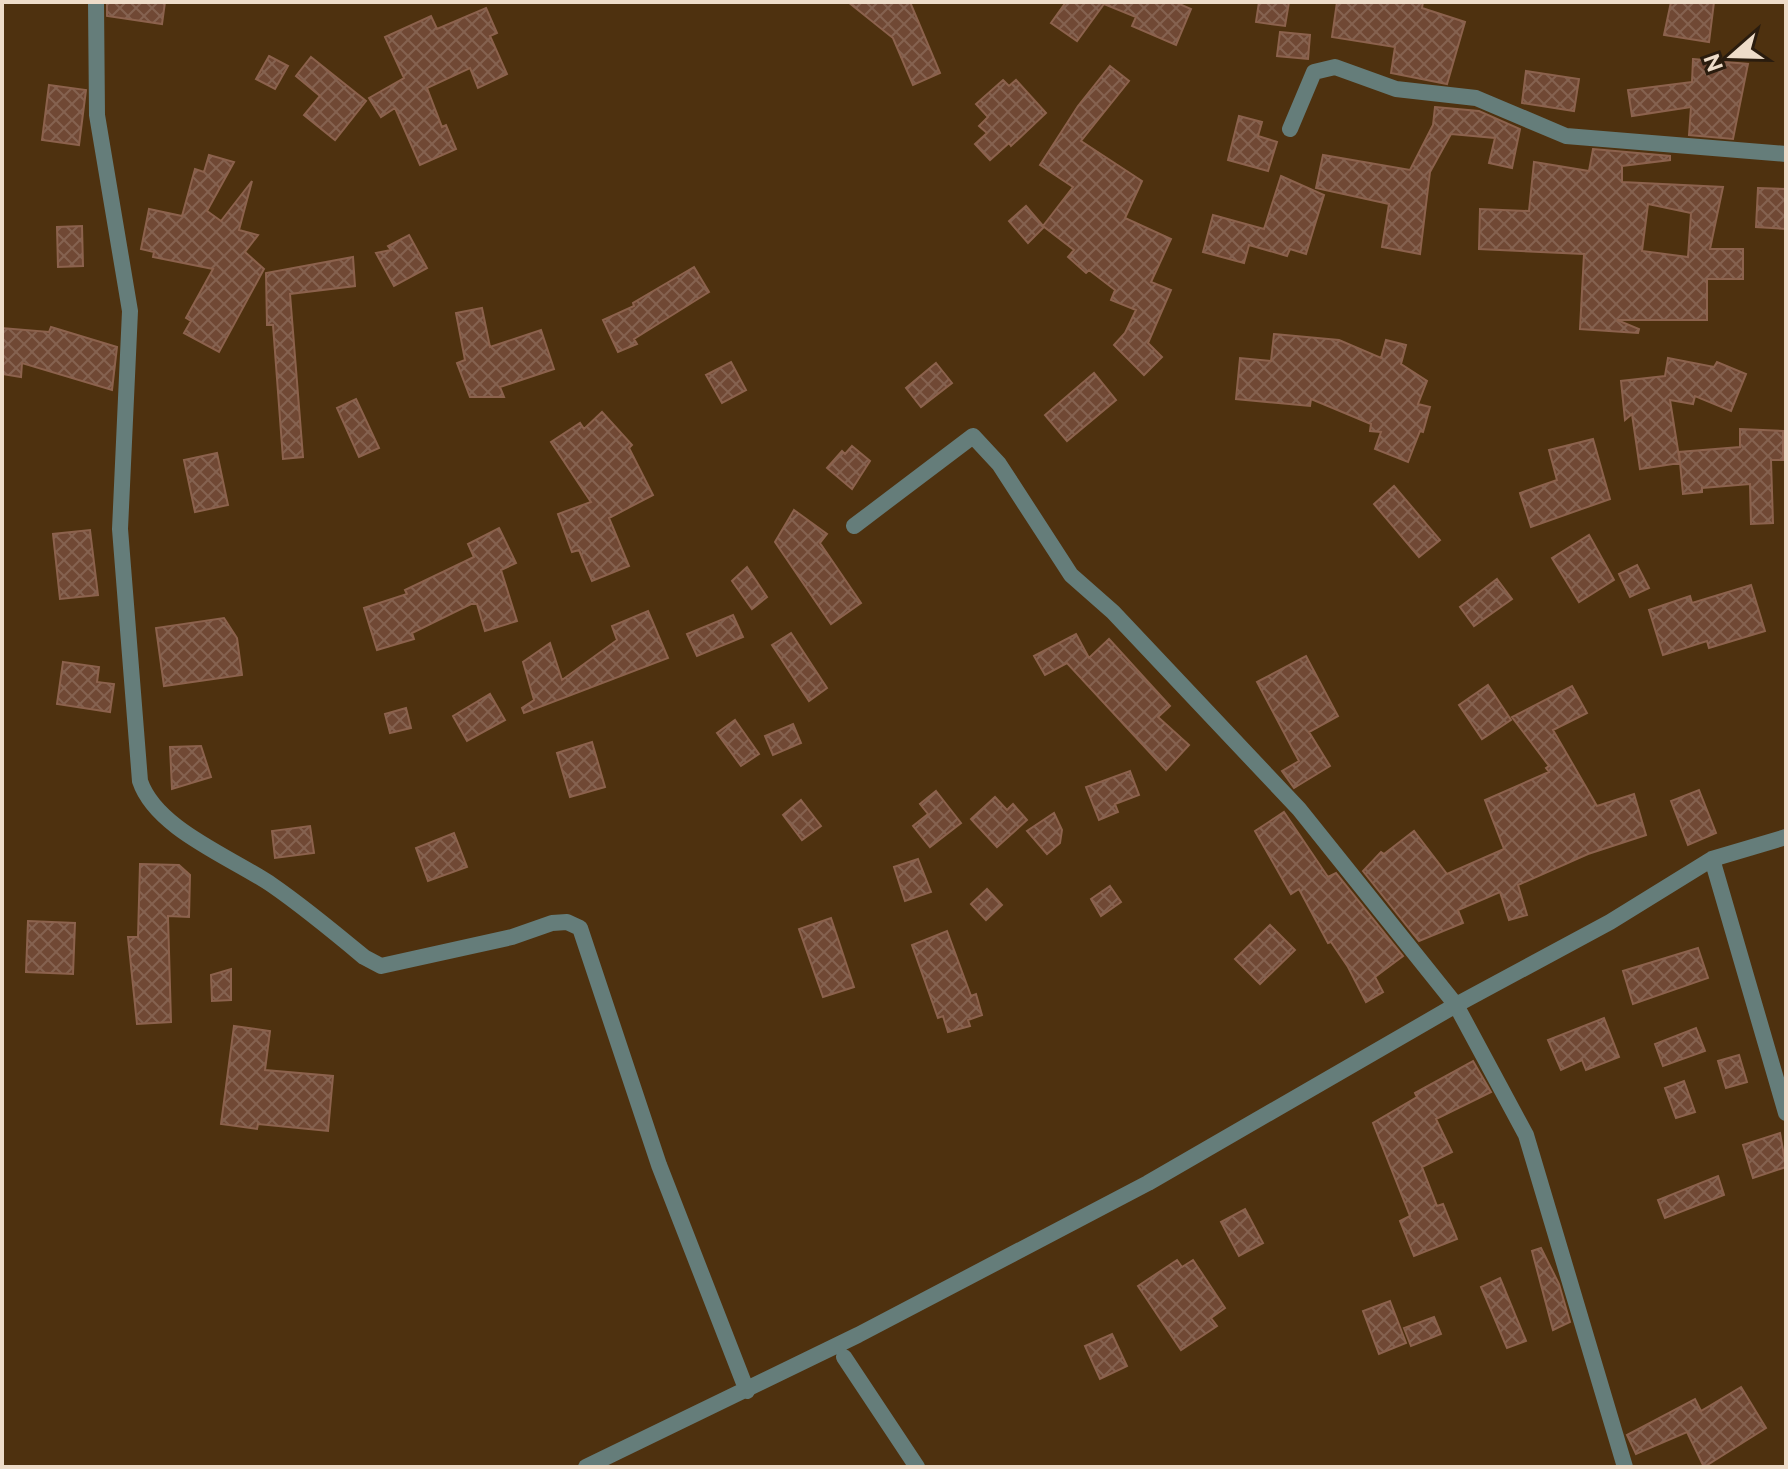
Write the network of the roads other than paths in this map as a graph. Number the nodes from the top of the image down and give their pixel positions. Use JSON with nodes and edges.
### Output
{"nodes":[{"id":1,"x":96,"y":2,"type":"edge"},
{"id":2,"x":1290,"y":129,"type":"dead end"},
{"id":3,"x":1786,"y":154,"type":"edge"},
{"id":4,"x":854,"y":526,"type":"dead end"},
{"id":5,"x":1786,"y":837,"type":"edge"},
{"id":6,"x":1712,"y":859,"type":"junction"},
{"id":7,"x":1456,"y":1005,"type":"junction"},
{"id":8,"x":1786,"y":1113,"type":"edge"},
{"id":9,"x":844,"y":1357,"type":"dead end"},
{"id":10,"x":747,"y":1391,"type":"junction"},
{"id":11,"x":586,"y":1467,"type":"edge"},
{"id":12,"x":917,"y":1467,"type":"edge"},
{"id":13,"x":1625,"y":1467,"type":"edge"}],
"edges":[{"from":1,"to":10,"type":"street"},
{"from":2,"to":3,"type":"street"},
{"from":4,"to":7,"type":"street"},
{"from":5,"to":6,"type":"street"},
{"from":6,"to":7,"type":"street"},
{"from":6,"to":8,"type":"street"},
{"from":7,"to":10,"type":"street"},
{"from":7,"to":13,"type":"street"},
{"from":9,"to":12,"type":"street"},
{"from":10,"to":11,"type":"street"}]}
